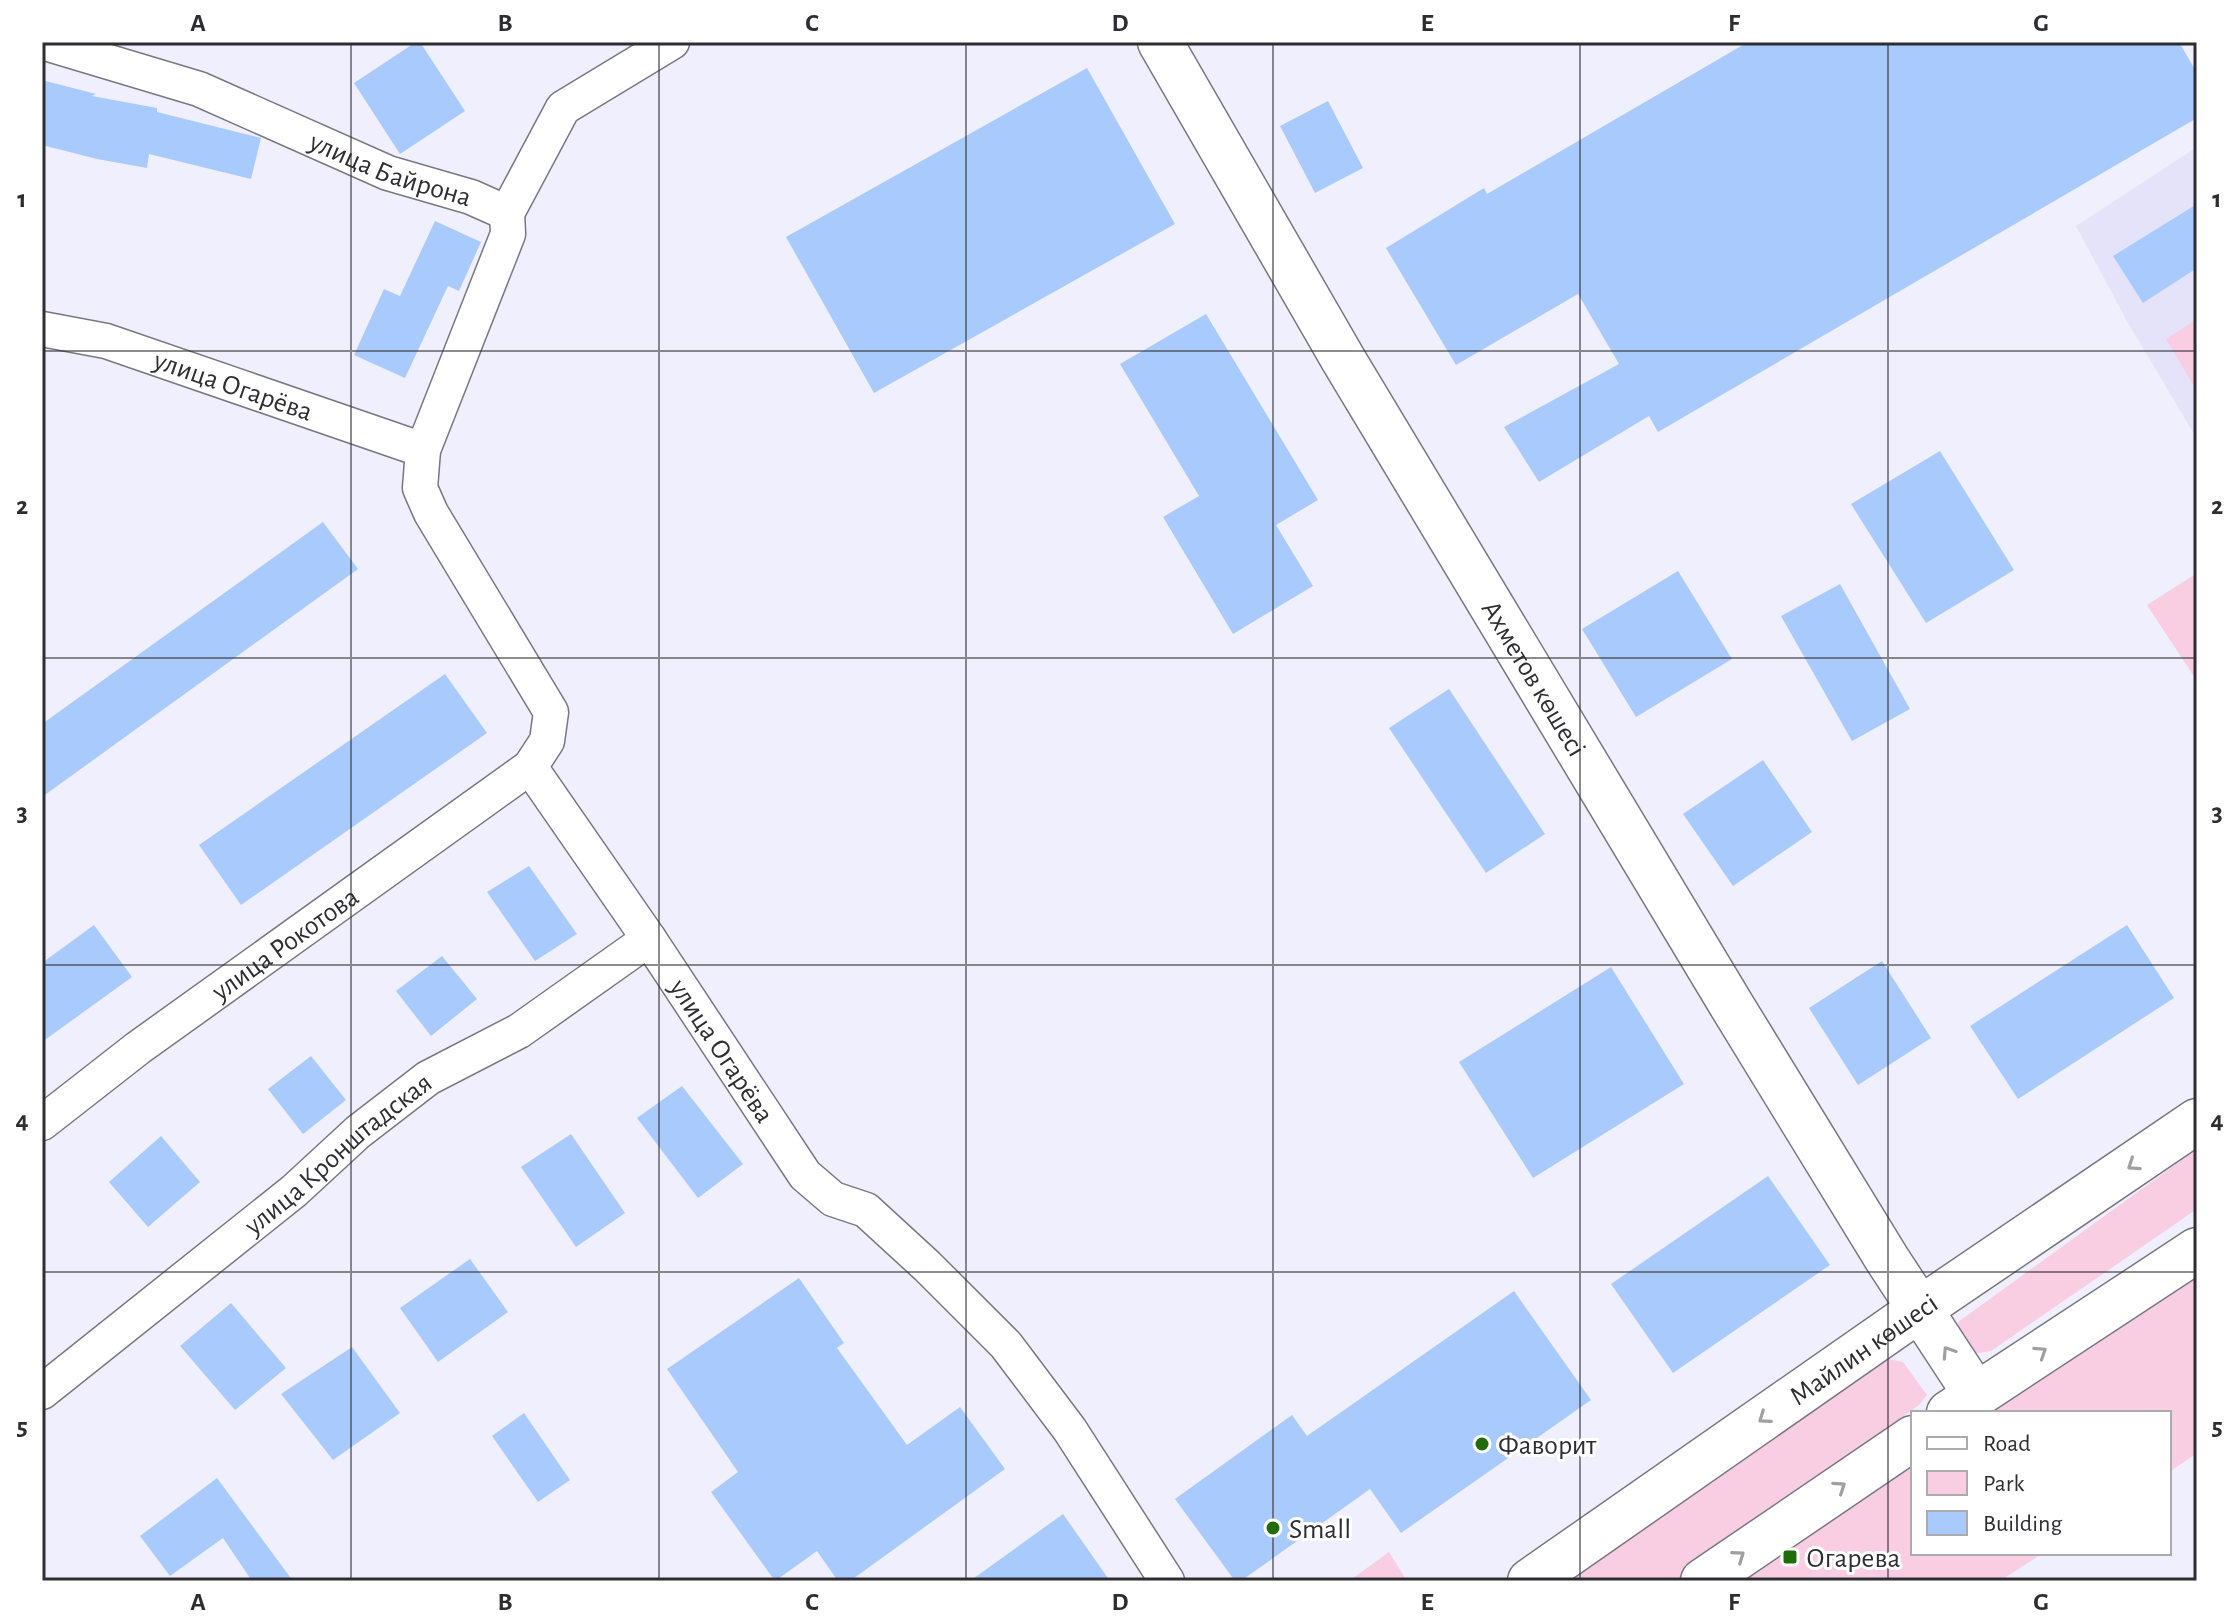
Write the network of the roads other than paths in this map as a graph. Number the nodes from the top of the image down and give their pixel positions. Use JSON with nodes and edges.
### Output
{"nodes":[{"id":1,"x":42,"y":42,"type":"edge"},
{"id":2,"x":672,"y":42,"type":"edge"},
{"id":3,"x":1160,"y":42,"type":"edge"},
{"id":4,"x":507,"y":213,"type":"junction"},
{"id":5,"x":42,"y":329,"type":"edge"},
{"id":6,"x":423,"y":450,"type":"junction"},
{"id":7,"x":530,"y":767,"type":"junction"},
{"id":8,"x":649,"y":939,"type":"junction"},
{"id":9,"x":2197,"y":1121,"type":"edge"},
{"id":10,"x":42,"y":1123,"type":"edge"},
{"id":11,"x":2197,"y":1250,"type":"edge"},
{"id":12,"x":1920,"y":1309,"type":"junction"},
{"id":13,"x":42,"y":1392,"type":"edge"},
{"id":14,"x":1963,"y":1404,"type":"edge"},
{"id":15,"x":1911,"y":1439,"type":"edge"},
{"id":16,"x":1167,"y":1581,"type":"edge"},
{"id":17,"x":1530,"y":1581,"type":"edge"},
{"id":18,"x":1703,"y":1581,"type":"edge"}],
"edges":[{"from":1,"to":4,"type":"street","name":"улица Байрона"},
{"from":2,"to":4,"type":"street","name":"улица Байрона"},
{"from":3,"to":12,"type":"street","name":"Ахметов көшесі"},
{"from":4,"to":6,"type":"street"},
{"from":5,"to":6,"type":"street","name":"улица Огарёва"},
{"from":6,"to":7,"type":"street"},
{"from":7,"to":8,"type":"street","name":"улица Огарёва"},
{"from":7,"to":10,"type":"street","name":"улица Рокотова"},
{"from":8,"to":13,"type":"street","name":"улица Кронштадская"},
{"from":8,"to":16,"type":"street","name":"улица Огарёва"},
{"from":9,"to":12,"type":"street","name":"Майлин көшесі","one_way":true},
{"from":14,"to":11,"type":"street","one_way":true},
{"from":14,"to":12,"type":"street","name":"Ахметов көшесі","one_way":true},
{"from":12,"to":17,"type":"street","name":"Майлин көшесі","one_way":true},
{"from":18,"to":15,"type":"street","one_way":true}]}
